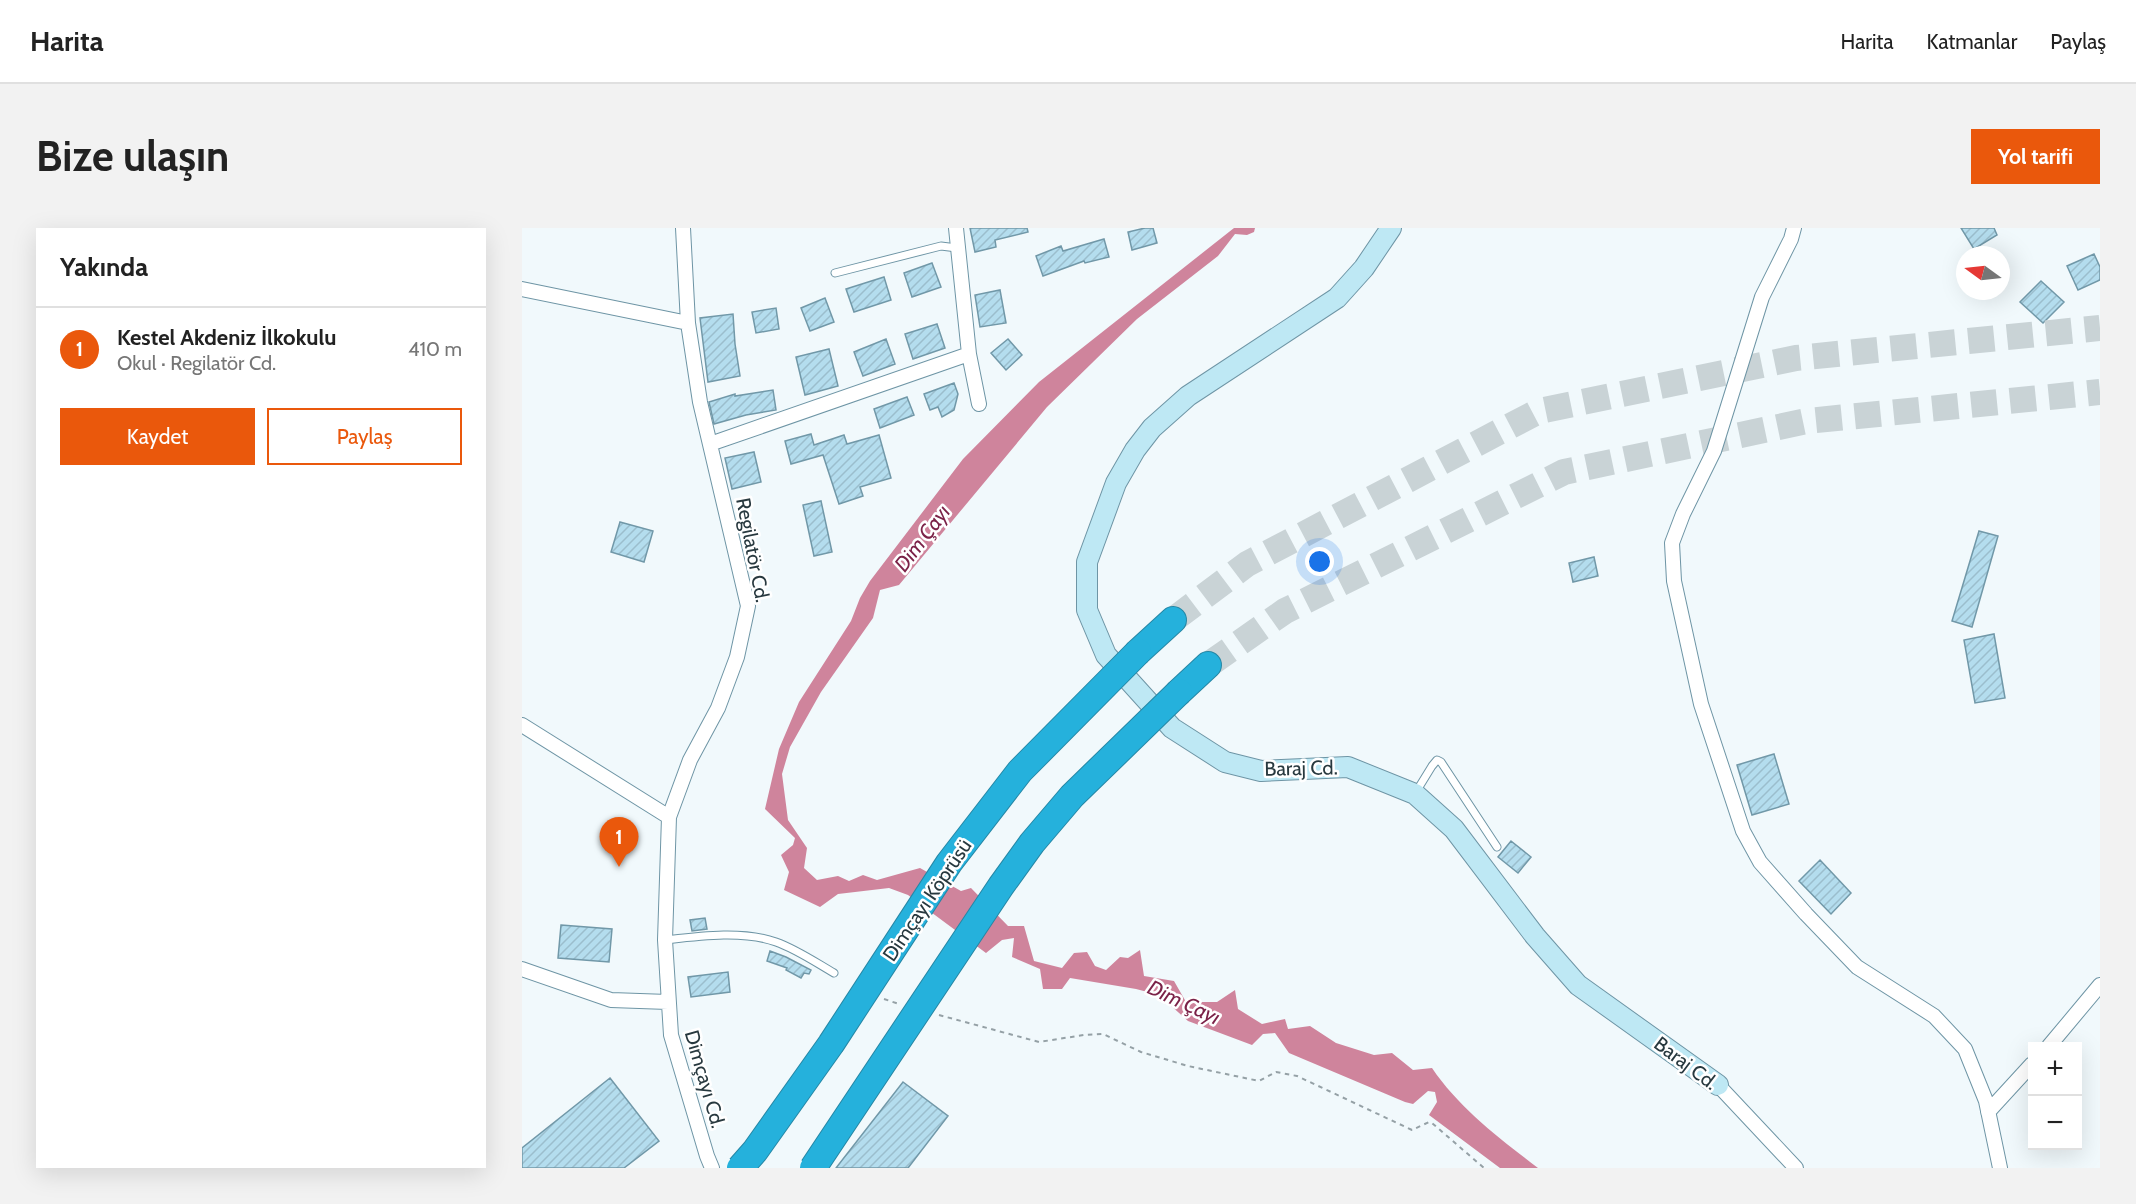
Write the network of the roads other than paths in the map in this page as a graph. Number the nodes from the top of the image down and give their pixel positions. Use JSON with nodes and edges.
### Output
{"nodes":[{"id":1,"x":683,"y":228,"type":"edge"},
{"id":2,"x":956,"y":228,"type":"edge"},
{"id":3,"x":1391,"y":228,"type":"edge"},
{"id":4,"x":1794,"y":228,"type":"edge"},
{"id":5,"x":957,"y":248,"type":"junction"},
{"id":6,"x":836,"y":273,"type":"dead end"},
{"id":7,"x":522,"y":289,"type":"edge"},
{"id":8,"x":688,"y":323,"type":"junction"},
{"id":9,"x":969,"y":354,"type":"junction"},
{"id":10,"x":979,"y":404,"type":"dead end"},
{"id":11,"x":710,"y":444,"type":"junction"},
{"id":12,"x":1173,"y":620,"type":"tunnel mouth"},
{"id":13,"x":1208,"y":665,"type":"tunnel mouth"},
{"id":14,"x":522,"y":725,"type":"edge"},
{"id":15,"x":1414,"y":794,"type":"junction"},
{"id":16,"x":669,"y":816,"type":"junction"},
{"id":17,"x":1497,"y":847,"type":"dead end"},
{"id":18,"x":665,"y":940,"type":"junction"},
{"id":19,"x":522,"y":969,"type":"edge"},
{"id":20,"x":834,"y":973,"type":"dead end"},
{"id":21,"x":2100,"y":985,"type":"edge"},
{"id":22,"x":668,"y":1002,"type":"junction"},
{"id":23,"x":2053,"y":1042,"type":"edge"},
{"id":24,"x":2028,"y":1068,"type":"edge"},
{"id":25,"x":1718,"y":1085,"type":"joint"},
{"id":26,"x":1988,"y":1112,"type":"junction"},
{"id":27,"x":709,"y":1162,"type":"edge"},
{"id":28,"x":740,"y":1168,"type":"edge"},
{"id":29,"x":813,"y":1168,"type":"edge"},
{"id":30,"x":1796,"y":1168,"type":"edge"},
{"id":31,"x":2000,"y":1168,"type":"edge"}],
"edges":[{"from":1,"to":8,"type":"street","name":"Regilatör Cd."},
{"from":2,"to":5,"type":"street"},
{"from":3,"to":15,"type":"street","name":"Baraj Cd."},
{"from":4,"to":26,"type":"street"},
{"from":5,"to":6,"type":"lane"},
{"from":5,"to":9,"type":"street"},
{"from":7,"to":8,"type":"street"},
{"from":8,"to":11,"type":"street","name":"Regilatör Cd."},
{"from":9,"to":10,"type":"street"},
{"from":9,"to":11,"type":"street"},
{"from":11,"to":16,"type":"street","name":"Regilatör Cd."},
{"from":12,"to":28,"type":"highway","name":"Dimçayı Köprüsü","bridge":true},
{"from":13,"to":29,"type":"highway","bridge":true},
{"from":14,"to":16,"type":"street"},
{"from":15,"to":17,"type":"lane"},
{"from":15,"to":25,"type":"street","name":"Baraj Cd."},
{"from":16,"to":18,"type":"street","name":"Regilatör Cd."},
{"from":18,"to":20,"type":"lane"},
{"from":18,"to":22,"type":"street","name":"Dimçayı Cd."},
{"from":19,"to":22,"type":"street"},
{"from":21,"to":23,"type":"street"},
{"from":22,"to":27,"type":"street","name":"Dimçayı Cd."},
{"from":24,"to":26,"type":"street"},
{"from":25,"to":30,"type":"street","name":"Baraj Cd."},
{"from":26,"to":31,"type":"street"}]}
